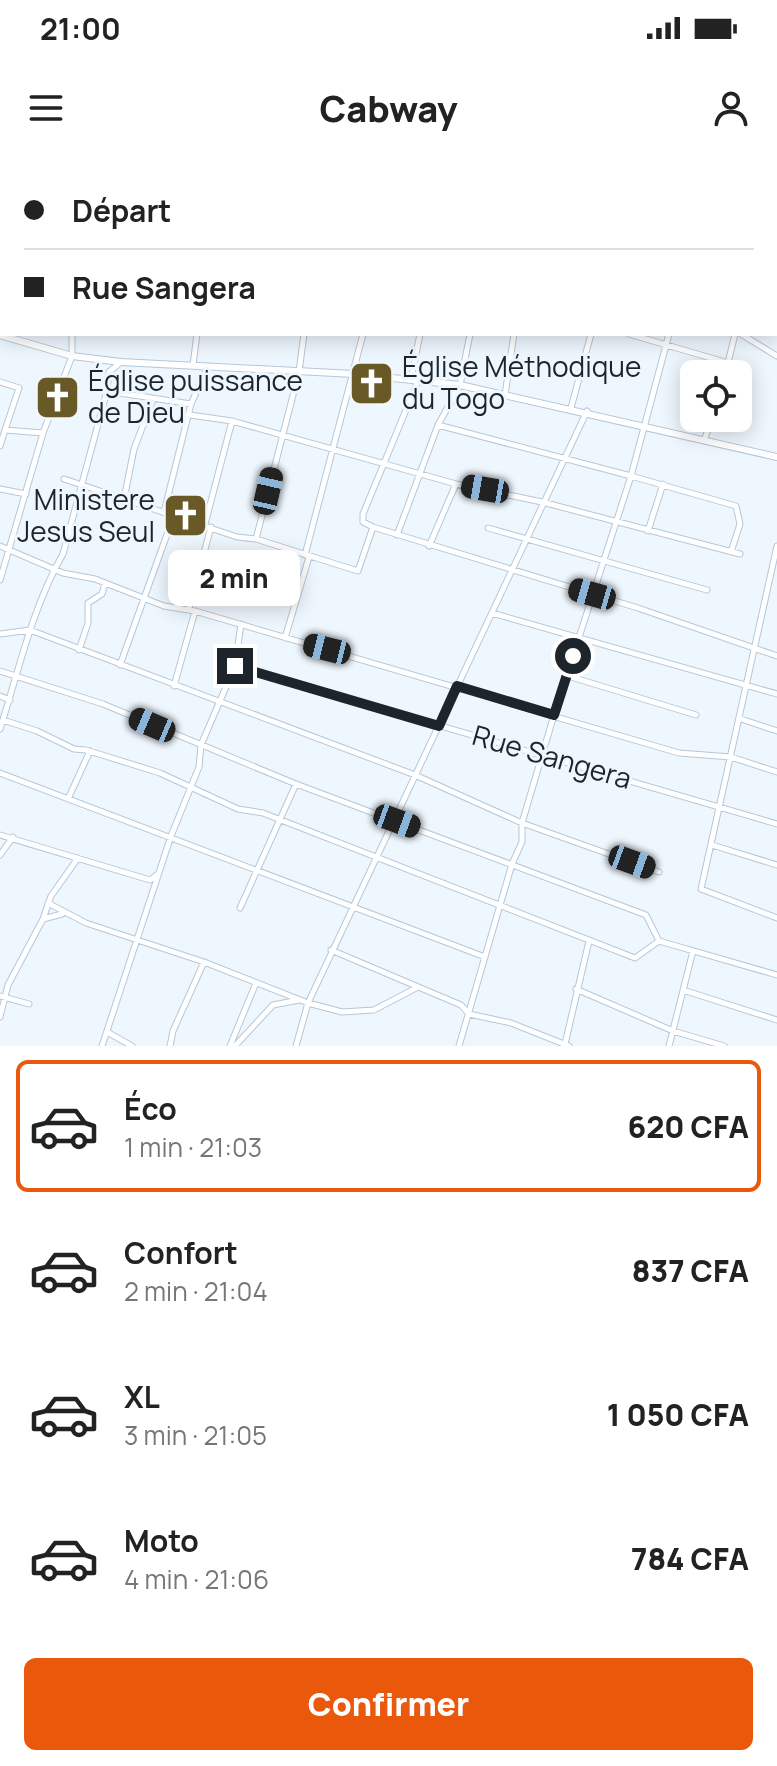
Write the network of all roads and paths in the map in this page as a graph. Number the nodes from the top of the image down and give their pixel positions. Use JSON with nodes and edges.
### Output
{"nodes":[{"id":1,"x":3,"y":336,"type":"edge"},
{"id":2,"x":72,"y":336,"type":"edge"},
{"id":3,"x":197,"y":336,"type":"edge"},
{"id":4,"x":304,"y":336,"type":"edge"},
{"id":5,"x":363,"y":336,"type":"edge"},
{"id":6,"x":420,"y":336,"type":"edge"},
{"id":7,"x":470,"y":336,"type":"edge"},
{"id":8,"x":514,"y":336,"type":"edge"},
{"id":9,"x":590,"y":336,"type":"edge"},
{"id":10,"x":636,"y":336,"type":"edge"},
{"id":11,"x":668,"y":336,"type":"edge"},
{"id":12,"x":737,"y":336,"type":"edge"},
{"id":13,"x":742,"y":336,"type":"edge"},
{"id":14,"x":665,"y":345,"type":"junction"},
{"id":15,"x":72,"y":356,"type":"junction"},
{"id":16,"x":777,"y":356,"type":"edge"},
{"id":17,"x":718,"y":360,"type":"edge"},
{"id":18,"x":729,"y":360,"type":"edge"},
{"id":19,"x":121,"y":362,"type":"junction"},
{"id":20,"x":193,"y":365,"type":"junction"},
{"id":21,"x":208,"y":366,"type":"junction"},
{"id":22,"x":299,"y":372,"type":"junction"},
{"id":23,"x":354,"y":374,"type":"junction"},
{"id":24,"x":415,"y":379,"type":"junction"},
{"id":25,"x":0,"y":382,"type":"edge"},
{"id":26,"x":460,"y":385,"type":"junction"},
{"id":27,"x":107,"y":391,"type":"junction"},
{"id":28,"x":505,"y":395,"type":"junction"},
{"id":29,"x":153,"y":399,"type":"junction"},
{"id":30,"x":191,"y":404,"type":"junction"},
{"id":31,"x":571,"y":408,"type":"junction"},
{"id":32,"x":587,"y":411,"type":"junction"},
{"id":33,"x":190,"y":415,"type":"junction"},
{"id":34,"x":232,"y":421,"type":"junction"},
{"id":35,"x":438,"y":425,"type":"junction"},
{"id":36,"x":645,"y":425,"type":"junction"},
{"id":37,"x":5,"y":430,"type":"junction"},
{"id":38,"x":707,"y":432,"type":"edge"},
{"id":39,"x":43,"y":433,"type":"junction"},
{"id":40,"x":283,"y":435,"type":"junction"},
{"id":41,"x":705,"y":438,"type":"junction"},
{"id":42,"x":0,"y":446,"type":"edge"},
{"id":43,"x":334,"y":448,"type":"junction"},
{"id":44,"x":777,"y":457,"type":"edge"},
{"id":45,"x":562,"y":458,"type":"junction"},
{"id":46,"x":384,"y":462,"type":"junction"},
{"id":47,"x":421,"y":472,"type":"junction"},
{"id":48,"x":631,"y":476,"type":"junction"},
{"id":49,"x":64,"y":479,"type":"dead end"},
{"id":50,"x":456,"y":484,"type":"junction"},
{"id":51,"x":663,"y":484,"type":"junction"},
{"id":52,"x":83,"y":485,"type":"junction"},
{"id":53,"x":0,"y":489,"type":"edge"},
{"id":54,"x":26,"y":494,"type":"junction"},
{"id":55,"x":124,"y":499,"type":"junction"},
{"id":56,"x":542,"y":502,"type":"junction"},
{"id":57,"x":164,"y":512,"type":"junction"},
{"id":58,"x":174,"y":515,"type":"junction"},
{"id":59,"x":613,"y":522,"type":"junction"},
{"id":60,"x":208,"y":526,"type":"junction"},
{"id":61,"x":373,"y":527,"type":"junction"},
{"id":62,"x":488,"y":528,"type":"dead end"},
{"id":63,"x":648,"y":531,"type":"junction"},
{"id":64,"x":397,"y":535,"type":"junction"},
{"id":65,"x":256,"y":539,"type":"junction"},
{"id":66,"x":526,"y":539,"type":"junction"},
{"id":67,"x":0,"y":546,"type":"edge"},
{"id":68,"x":429,"y":546,"type":"junction"},
{"id":69,"x":777,"y":546,"type":"edge"},
{"id":70,"x":10,"y":549,"type":"junction"},
{"id":71,"x":731,"y":552,"type":"junction"},
{"id":72,"x":740,"y":554,"type":"dead end"},
{"id":73,"x":307,"y":556,"type":"junction"},
{"id":74,"x":602,"y":560,"type":"junction"},
{"id":75,"x":56,"y":567,"type":"junction"},
{"id":76,"x":512,"y":570,"type":"junction"},
{"id":77,"x":0,"y":580,"type":"edge"},
{"id":78,"x":105,"y":583,"type":"junction"},
{"id":79,"x":707,"y":590,"type":"dead end"},
{"id":80,"x":592,"y":594,"type":"junction"},
{"id":81,"x":145,"y":597,"type":"junction"},
{"id":82,"x":192,"y":610,"type":"junction"},
{"id":83,"x":492,"y":613,"type":"junction"},
{"id":84,"x":241,"y":624,"type":"junction"},
{"id":85,"x":30,"y":630,"type":"junction"},
{"id":86,"x":0,"y":634,"type":"edge"},
{"id":87,"x":579,"y":636,"type":"junction"},
{"id":88,"x":285,"y":638,"type":"junction"},
{"id":89,"x":752,"y":649,"type":"junction"},
{"id":90,"x":79,"y":650,"type":"junction"},
{"id":91,"x":777,"y":656,"type":"edge"},
{"id":92,"x":120,"y":665,"type":"junction"},
{"id":93,"x":235,"y":666,"type":"junction"},
{"id":94,"x":0,"y":671,"type":"edge"},
{"id":95,"x":568,"y":676,"type":"junction"},
{"id":96,"x":17,"y":677,"type":"junction"},
{"id":97,"x":745,"y":684,"type":"junction"},
{"id":98,"x":174,"y":686,"type":"junction"},
{"id":99,"x":457,"y":686,"type":"junction"},
{"id":100,"x":777,"y":694,"type":"edge"},
{"id":101,"x":0,"y":696,"type":"edge"},
{"id":102,"x":10,"y":700,"type":"junction"},
{"id":103,"x":219,"y":702,"type":"junction"},
{"id":104,"x":554,"y":715,"type":"junction"},
{"id":105,"x":696,"y":715,"type":"dead end"},
{"id":106,"x":741,"y":719,"type":"junction"},
{"id":107,"x":3,"y":720,"type":"junction"},
{"id":108,"x":439,"y":726,"type":"junction"},
{"id":109,"x":0,"y":729,"type":"edge"},
{"id":110,"x":777,"y":731,"type":"edge"},
{"id":111,"x":201,"y":745,"type":"junction"},
{"id":112,"x":90,"y":751,"type":"junction"},
{"id":113,"x":543,"y":756,"type":"junction"},
{"id":114,"x":731,"y":757,"type":"junction"},
{"id":115,"x":777,"y":772,"type":"edge"},
{"id":116,"x":0,"y":773,"type":"edge"},
{"id":117,"x":415,"y":775,"type":"junction"},
{"id":118,"x":296,"y":784,"type":"junction"},
{"id":119,"x":190,"y":788,"type":"junction"},
{"id":120,"x":68,"y":799,"type":"junction"},
{"id":121,"x":719,"y":804,"type":"junction"},
{"id":122,"x":278,"y":819,"type":"junction"},
{"id":123,"x":397,"y":821,"type":"junction"},
{"id":124,"x":522,"y":823,"type":"junction"},
{"id":125,"x":777,"y":824,"type":"edge"},
{"id":126,"x":0,"y":835,"type":"edge"},
{"id":127,"x":171,"y":836,"type":"junction"},
{"id":128,"x":14,"y":837,"type":"junction"},
{"id":129,"x":712,"y":845,"type":"junction"},
{"id":130,"x":0,"y":855,"type":"edge"},
{"id":131,"x":78,"y":858,"type":"junction"},
{"id":132,"x":374,"y":860,"type":"junction"},
{"id":133,"x":512,"y":864,"type":"junction"},
{"id":134,"x":777,"y":865,"type":"edge"},
{"id":135,"x":256,"y":870,"type":"junction"},
{"id":136,"x":659,"y":872,"type":"dead end"},
{"id":137,"x":159,"y":874,"type":"junction"},
{"id":138,"x":48,"y":903,"type":"junction"},
{"id":139,"x":350,"y":907,"type":"junction"},
{"id":140,"x":240,"y":908,"type":"dead end"},
{"id":141,"x":501,"y":908,"type":"junction"},
{"id":142,"x":63,"y":914,"type":"junction"},
{"id":143,"x":777,"y":918,"type":"edge"},
{"id":144,"x":43,"y":919,"type":"junction"},
{"id":145,"x":139,"y":940,"type":"junction"},
{"id":146,"x":589,"y":941,"type":"junction"},
{"id":147,"x":659,"y":941,"type":"junction"},
{"id":148,"x":331,"y":950,"type":"junction"},
{"id":149,"x":693,"y":951,"type":"junction"},
{"id":150,"x":485,"y":957,"type":"junction"},
{"id":151,"x":204,"y":962,"type":"junction"},
{"id":152,"x":777,"y":975,"type":"edge"},
{"id":153,"x":256,"y":983,"type":"junction"},
{"id":154,"x":419,"y":987,"type":"junction"},
{"id":155,"x":576,"y":989,"type":"junction"},
{"id":156,"x":683,"y":990,"type":"junction"},
{"id":157,"x":3,"y":996,"type":"edge"},
{"id":158,"x":300,"y":1000,"type":"junction"},
{"id":159,"x":308,"y":1003,"type":"junction"},
{"id":160,"x":29,"y":1004,"type":"dead end"},
{"id":161,"x":469,"y":1014,"type":"junction"},
{"id":162,"x":0,"y":1017,"type":"edge"},
{"id":163,"x":777,"y":1020,"type":"edge"},
{"id":164,"x":673,"y":1031,"type":"junction"},
{"id":165,"x":107,"y":1032,"type":"junction"},
{"id":166,"x":550,"y":1043,"type":"edge"},
{"id":167,"x":567,"y":1045,"type":"edge"},
{"id":168,"x":102,"y":1046,"type":"edge"},
{"id":169,"x":132,"y":1046,"type":"edge"},
{"id":170,"x":170,"y":1046,"type":"edge"},
{"id":171,"x":233,"y":1046,"type":"edge"},
{"id":172,"x":296,"y":1046,"type":"edge"},
{"id":173,"x":459,"y":1046,"type":"edge"},
{"id":174,"x":669,"y":1046,"type":"edge"},
{"id":175,"x":724,"y":1046,"type":"edge"}],
"edges":[{"from":1,"to":15,"type":"street"},
{"from":2,"to":15,"type":"street"},
{"from":3,"to":20,"type":"street"},
{"from":4,"to":22,"type":"street"},
{"from":5,"to":23,"type":"street"},
{"from":6,"to":24,"type":"street"},
{"from":7,"to":26,"type":"street"},
{"from":8,"to":28,"type":"street"},
{"from":9,"to":31,"type":"street"},
{"from":10,"to":14,"type":"street"},
{"from":11,"to":14,"type":"street"},
{"from":12,"to":18,"type":"street"},
{"from":13,"to":16,"type":"street"},
{"from":14,"to":17,"type":"street"},
{"from":14,"to":36,"type":"street"},
{"from":15,"to":19,"type":"street"},
{"from":15,"to":39,"type":"street"},
{"from":19,"to":20,"type":"street"},
{"from":19,"to":27,"type":"street"},
{"from":20,"to":21,"type":"street"},
{"from":21,"to":22,"type":"street"},
{"from":21,"to":30,"type":"street"},
{"from":22,"to":23,"type":"street"},
{"from":22,"to":40,"type":"street"},
{"from":23,"to":24,"type":"street"},
{"from":23,"to":43,"type":"street"},
{"from":24,"to":26,"type":"street"},
{"from":24,"to":46,"type":"street"},
{"from":25,"to":37,"type":"street"},
{"from":26,"to":28,"type":"street"},
{"from":26,"to":35,"type":"street"},
{"from":27,"to":29,"type":"street"},
{"from":27,"to":52,"type":"street"},
{"from":28,"to":31,"type":"street"},
{"from":29,"to":30,"type":"street"},
{"from":29,"to":55,"type":"street"},
{"from":30,"to":33,"type":"street"},
{"from":31,"to":32,"type":"street"},
{"from":32,"to":36,"type":"street"},
{"from":32,"to":45,"type":"street"},
{"from":33,"to":34,"type":"street"},
{"from":33,"to":57,"type":"street"},
{"from":34,"to":40,"type":"street"},
{"from":34,"to":60,"type":"street"},
{"from":35,"to":45,"type":"street"},
{"from":35,"to":47,"type":"street"},
{"from":36,"to":41,"type":"street"},
{"from":36,"to":48,"type":"street"},
{"from":37,"to":39,"type":"street"},
{"from":37,"to":42,"type":"street"},
{"from":38,"to":41,"type":"street"},
{"from":39,"to":54,"type":"street"},
{"from":40,"to":43,"type":"street"},
{"from":40,"to":65,"type":"street"},
{"from":41,"to":44,"type":"street"},
{"from":43,"to":46,"type":"street"},
{"from":43,"to":73,"type":"street"},
{"from":45,"to":48,"type":"street"},
{"from":45,"to":56,"type":"street"},
{"from":46,"to":47,"type":"street"},
{"from":46,"to":61,"type":"street"},
{"from":47,"to":50,"type":"street"},
{"from":47,"to":64,"type":"street"},
{"from":48,"to":51,"type":"street"},
{"from":48,"to":59,"type":"street"},
{"from":49,"to":52,"type":"street"},
{"from":50,"to":56,"type":"street"},
{"from":50,"to":68,"type":"street"},
{"from":51,"to":63,"type":"street"},
{"from":51,"to":71,"type":"street"},
{"from":52,"to":55,"type":"street"},
{"from":52,"to":75,"type":"street"},
{"from":53,"to":54,"type":"street"},
{"from":54,"to":70,"type":"street"},
{"from":55,"to":57,"type":"street"},
{"from":56,"to":59,"type":"street"},
{"from":56,"to":66,"type":"street"},
{"from":57,"to":58,"type":"street"},
{"from":58,"to":60,"type":"street"},
{"from":58,"to":81,"type":"street"},
{"from":59,"to":63,"type":"street"},
{"from":59,"to":74,"type":"street"},
{"from":60,"to":65,"type":"street"},
{"from":60,"to":82,"type":"street"},
{"from":61,"to":64,"type":"street"},
{"from":61,"to":73,"type":"street"},
{"from":62,"to":66,"type":"street"},
{"from":63,"to":71,"type":"street"},
{"from":64,"to":68,"type":"street"},
{"from":65,"to":73,"type":"street"},
{"from":66,"to":74,"type":"street"},
{"from":66,"to":76,"type":"street"},
{"from":67,"to":70,"type":"street"},
{"from":68,"to":76,"type":"street"},
{"from":69,"to":89,"type":"street"},
{"from":70,"to":75,"type":"street"},
{"from":70,"to":77,"type":"street"},
{"from":71,"to":72,"type":"street"},
{"from":73,"to":88,"type":"street"},
{"from":74,"to":79,"type":"street"},
{"from":74,"to":80,"type":"street"},
{"from":75,"to":78,"type":"street"},
{"from":75,"to":85,"type":"street"},
{"from":76,"to":80,"type":"street"},
{"from":76,"to":83,"type":"street"},
{"from":78,"to":81,"type":"street"},
{"from":78,"to":90,"type":"street"},
{"from":80,"to":87,"type":"street"},
{"from":80,"to":89,"type":"street"},
{"from":81,"to":82,"type":"street"},
{"from":81,"to":92,"type":"street"},
{"from":82,"to":84,"type":"street"},
{"from":82,"to":98,"type":"street"},
{"from":83,"to":87,"type":"street"},
{"from":83,"to":99,"type":"street"},
{"from":84,"to":88,"type":"street"},
{"from":84,"to":93,"type":"street"},
{"from":85,"to":86,"type":"street"},
{"from":85,"to":90,"type":"street"},
{"from":85,"to":96,"type":"street"},
{"from":87,"to":95,"type":"street"},
{"from":87,"to":97,"type":"street"},
{"from":88,"to":99,"type":"street"},
{"from":89,"to":91,"type":"street"},
{"from":89,"to":97,"type":"street"},
{"from":90,"to":92,"type":"street"},
{"from":92,"to":98,"type":"street"},
{"from":93,"to":103,"type":"street"},
{"from":93,"to":108,"type":"street","name":"Rue Sangera"},
{"from":94,"to":96,"type":"street"},
{"from":95,"to":104,"type":"street"},
{"from":95,"to":105,"type":"street"},
{"from":96,"to":102,"type":"street"},
{"from":96,"to":111,"type":"street"},
{"from":97,"to":100,"type":"street"},
{"from":97,"to":106,"type":"street"},
{"from":98,"to":103,"type":"street"},
{"from":99,"to":104,"type":"street"},
{"from":99,"to":108,"type":"street"},
{"from":101,"to":102,"type":"street"},
{"from":102,"to":107,"type":"street"},
{"from":103,"to":111,"type":"street"},
{"from":103,"to":117,"type":"street"},
{"from":104,"to":113,"type":"street"},
{"from":104,"to":114,"type":"street"},
{"from":106,"to":110,"type":"street"},
{"from":106,"to":114,"type":"street"},
{"from":107,"to":109,"type":"street"},
{"from":107,"to":112,"type":"street"},
{"from":108,"to":113,"type":"street","name":"Rue Sangera"},
{"from":108,"to":117,"type":"street"},
{"from":111,"to":118,"type":"street"},
{"from":111,"to":119,"type":"street"},
{"from":112,"to":119,"type":"street"},
{"from":112,"to":120,"type":"street"},
{"from":113,"to":121,"type":"street","name":"Rue Sangera"},
{"from":113,"to":124,"type":"street"},
{"from":114,"to":115,"type":"street"},
{"from":114,"to":121,"type":"street"},
{"from":116,"to":120,"type":"street"},
{"from":117,"to":123,"type":"street"},
{"from":117,"to":124,"type":"street"},
{"from":118,"to":122,"type":"street"},
{"from":118,"to":123,"type":"street"},
{"from":119,"to":122,"type":"street"},
{"from":119,"to":127,"type":"street"},
{"from":120,"to":127,"type":"street"},
{"from":121,"to":125,"type":"street","name":"Rue Sangera"},
{"from":121,"to":129,"type":"street"},
{"from":122,"to":132,"type":"street"},
{"from":122,"to":135,"type":"street"},
{"from":123,"to":132,"type":"street"},
{"from":123,"to":133,"type":"street"},
{"from":124,"to":133,"type":"street"},
{"from":124,"to":136,"type":"street"},
{"from":126,"to":128,"type":"street"},
{"from":127,"to":135,"type":"street"},
{"from":127,"to":137,"type":"street"},
{"from":128,"to":130,"type":"street"},
{"from":128,"to":131,"type":"street"},
{"from":129,"to":134,"type":"street"},
{"from":129,"to":143,"type":"street"},
{"from":131,"to":137,"type":"street"},
{"from":131,"to":138,"type":"street"},
{"from":132,"to":139,"type":"street"},
{"from":132,"to":141,"type":"street"},
{"from":133,"to":141,"type":"street"},
{"from":133,"to":147,"type":"street"},
{"from":135,"to":139,"type":"street"},
{"from":135,"to":140,"type":"street"},
{"from":137,"to":145,"type":"street"},
{"from":138,"to":142,"type":"street"},
{"from":138,"to":144,"type":"street"},
{"from":139,"to":148,"type":"street"},
{"from":139,"to":150,"type":"street"},
{"from":141,"to":146,"type":"street"},
{"from":141,"to":150,"type":"street"},
{"from":142,"to":144,"type":"street"},
{"from":142,"to":145,"type":"street"},
{"from":144,"to":157,"type":"street"},
{"from":145,"to":151,"type":"street"},
{"from":145,"to":165,"type":"street"},
{"from":146,"to":147,"type":"street"},
{"from":146,"to":155,"type":"street"},
{"from":147,"to":149,"type":"street"},
{"from":148,"to":154,"type":"street"},
{"from":148,"to":159,"type":"street"},
{"from":149,"to":152,"type":"street"},
{"from":149,"to":156,"type":"street"},
{"from":150,"to":161,"type":"street"},
{"from":151,"to":153,"type":"street"},
{"from":151,"to":170,"type":"street"},
{"from":153,"to":158,"type":"street"},
{"from":153,"to":171,"type":"street"},
{"from":154,"to":159,"type":"street"},
{"from":154,"to":161,"type":"street"},
{"from":155,"to":164,"type":"street"},
{"from":155,"to":167,"type":"street"},
{"from":156,"to":163,"type":"street"},
{"from":156,"to":164,"type":"street"},
{"from":157,"to":160,"type":"street"},
{"from":157,"to":162,"type":"street"},
{"from":158,"to":159,"type":"street"},
{"from":158,"to":171,"type":"street"},
{"from":159,"to":172,"type":"street"},
{"from":161,"to":166,"type":"street"},
{"from":161,"to":173,"type":"street"},
{"from":164,"to":174,"type":"street"},
{"from":164,"to":175,"type":"street"},
{"from":165,"to":168,"type":"street"},
{"from":165,"to":169,"type":"street"},
{"from":166,"to":167,"type":"street"}]}
